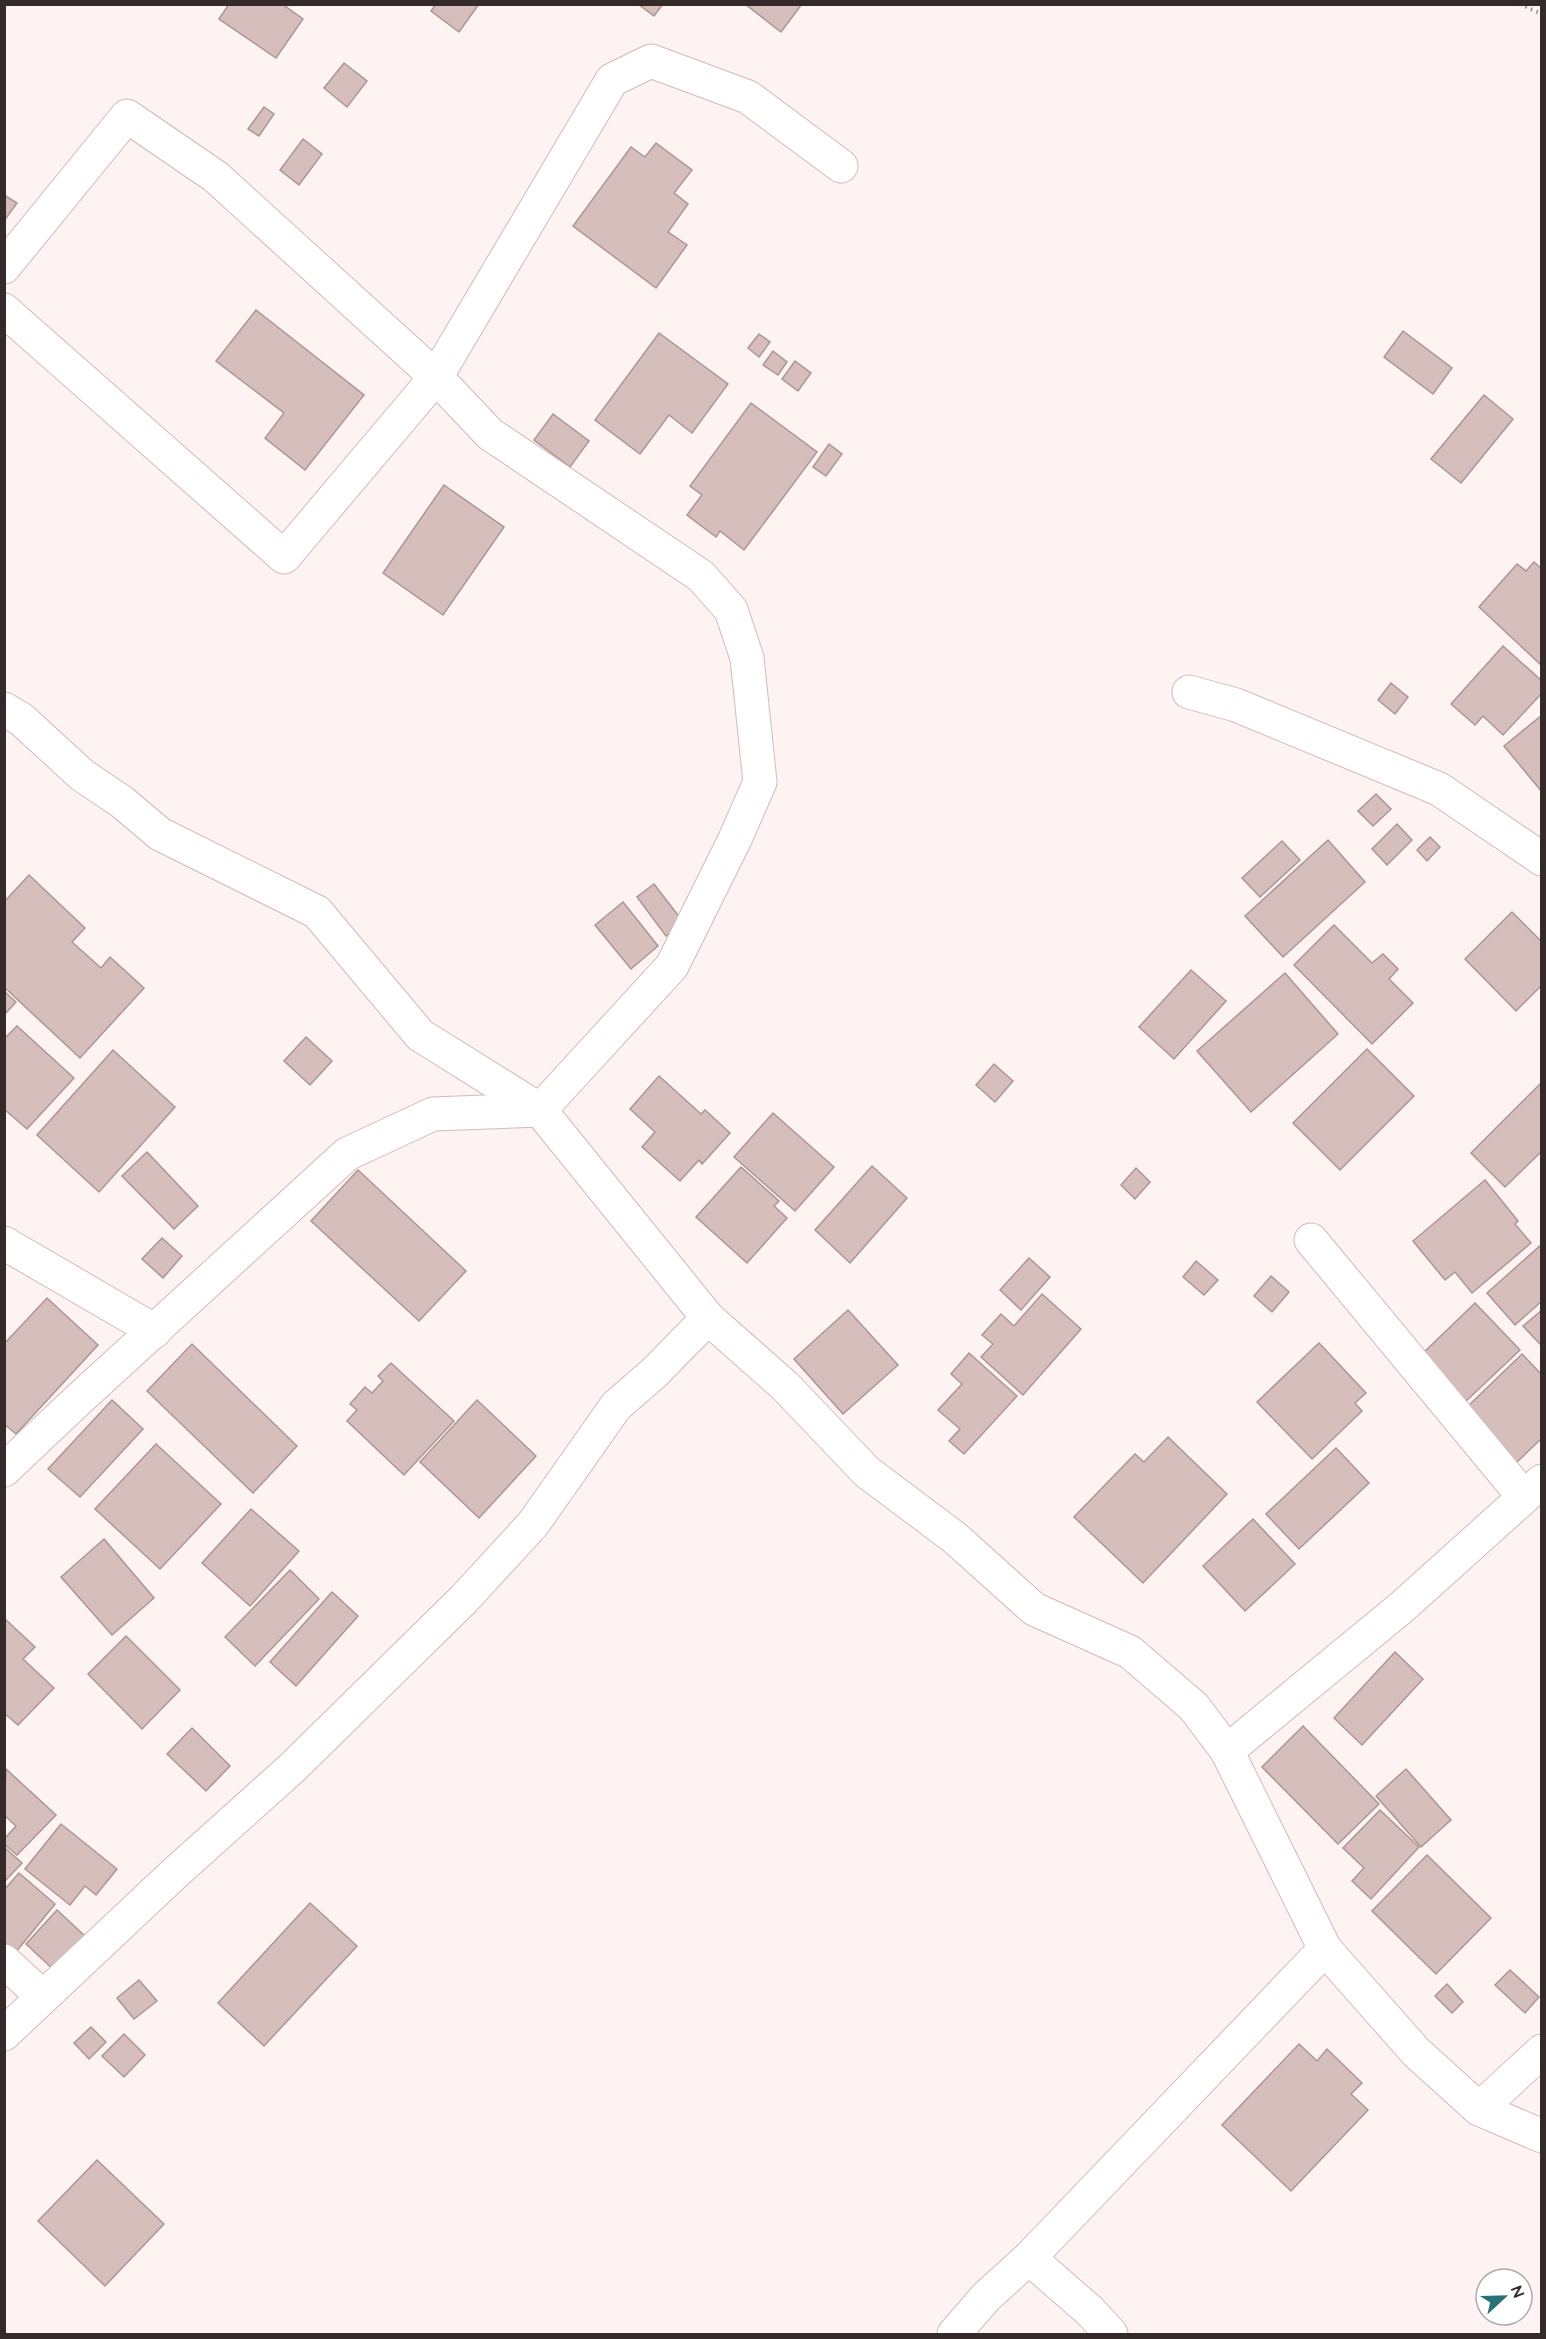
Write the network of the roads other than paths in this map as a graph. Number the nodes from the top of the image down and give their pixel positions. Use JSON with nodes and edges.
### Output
{"nodes":[{"id":1,"x":841,"y":166,"type":"dead end"},
{"id":2,"x":4,"y":267,"type":"edge"},
{"id":3,"x":4,"y":310,"type":"edge"},
{"id":4,"x":436,"y":377,"type":"junction"},
{"id":5,"x":1190,"y":692,"type":"dead end"},
{"id":6,"x":4,"y":709,"type":"edge"},
{"id":7,"x":1542,"y":859,"type":"edge"},
{"id":8,"x":540,"y":1110,"type":"junction"},
{"id":9,"x":1311,"y":1240,"type":"dead end"},
{"id":10,"x":4,"y":1243,"type":"edge"},
{"id":11,"x":708,"y":1318,"type":"junction"},
{"id":12,"x":155,"y":1331,"type":"junction"},
{"id":13,"x":4,"y":1470,"type":"edge"},
{"id":14,"x":1533,"y":1489,"type":"edge"},
{"id":15,"x":1227,"y":1751,"type":"junction"},
{"id":16,"x":1325,"y":1949,"type":"junction"},
{"id":17,"x":4,"y":1961,"type":"edge"},
{"id":18,"x":43,"y":1997,"type":"junction"},
{"id":19,"x":4,"y":2034,"type":"edge"},
{"id":20,"x":1542,"y":2052,"type":"edge"},
{"id":21,"x":1479,"y":2109,"type":"junction"},
{"id":22,"x":1542,"y":2136,"type":"edge"},
{"id":23,"x":1029,"y":2258,"type":"junction"},
{"id":24,"x":954,"y":2334,"type":"edge"},
{"id":25,"x":1111,"y":2334,"type":"edge"}],
"edges":[{"from":1,"to":4,"type":"street"},
{"from":2,"to":4,"type":"street"},
{"from":3,"to":4,"type":"street"},
{"from":4,"to":8,"type":"street"},
{"from":5,"to":7,"type":"street"},
{"from":6,"to":8,"type":"street"},
{"from":8,"to":11,"type":"street"},
{"from":8,"to":12,"type":"street"},
{"from":9,"to":14,"type":"street"},
{"from":10,"to":12,"type":"street"},
{"from":11,"to":15,"type":"street"},
{"from":11,"to":18,"type":"street"},
{"from":12,"to":13,"type":"street"},
{"from":14,"to":15,"type":"street"},
{"from":15,"to":16,"type":"street"},
{"from":16,"to":21,"type":"street"},
{"from":16,"to":23,"type":"street"},
{"from":17,"to":18,"type":"street"},
{"from":18,"to":19,"type":"street"},
{"from":20,"to":21,"type":"street"},
{"from":21,"to":22,"type":"street"},
{"from":23,"to":24,"type":"street"},
{"from":23,"to":25,"type":"street"}]}
